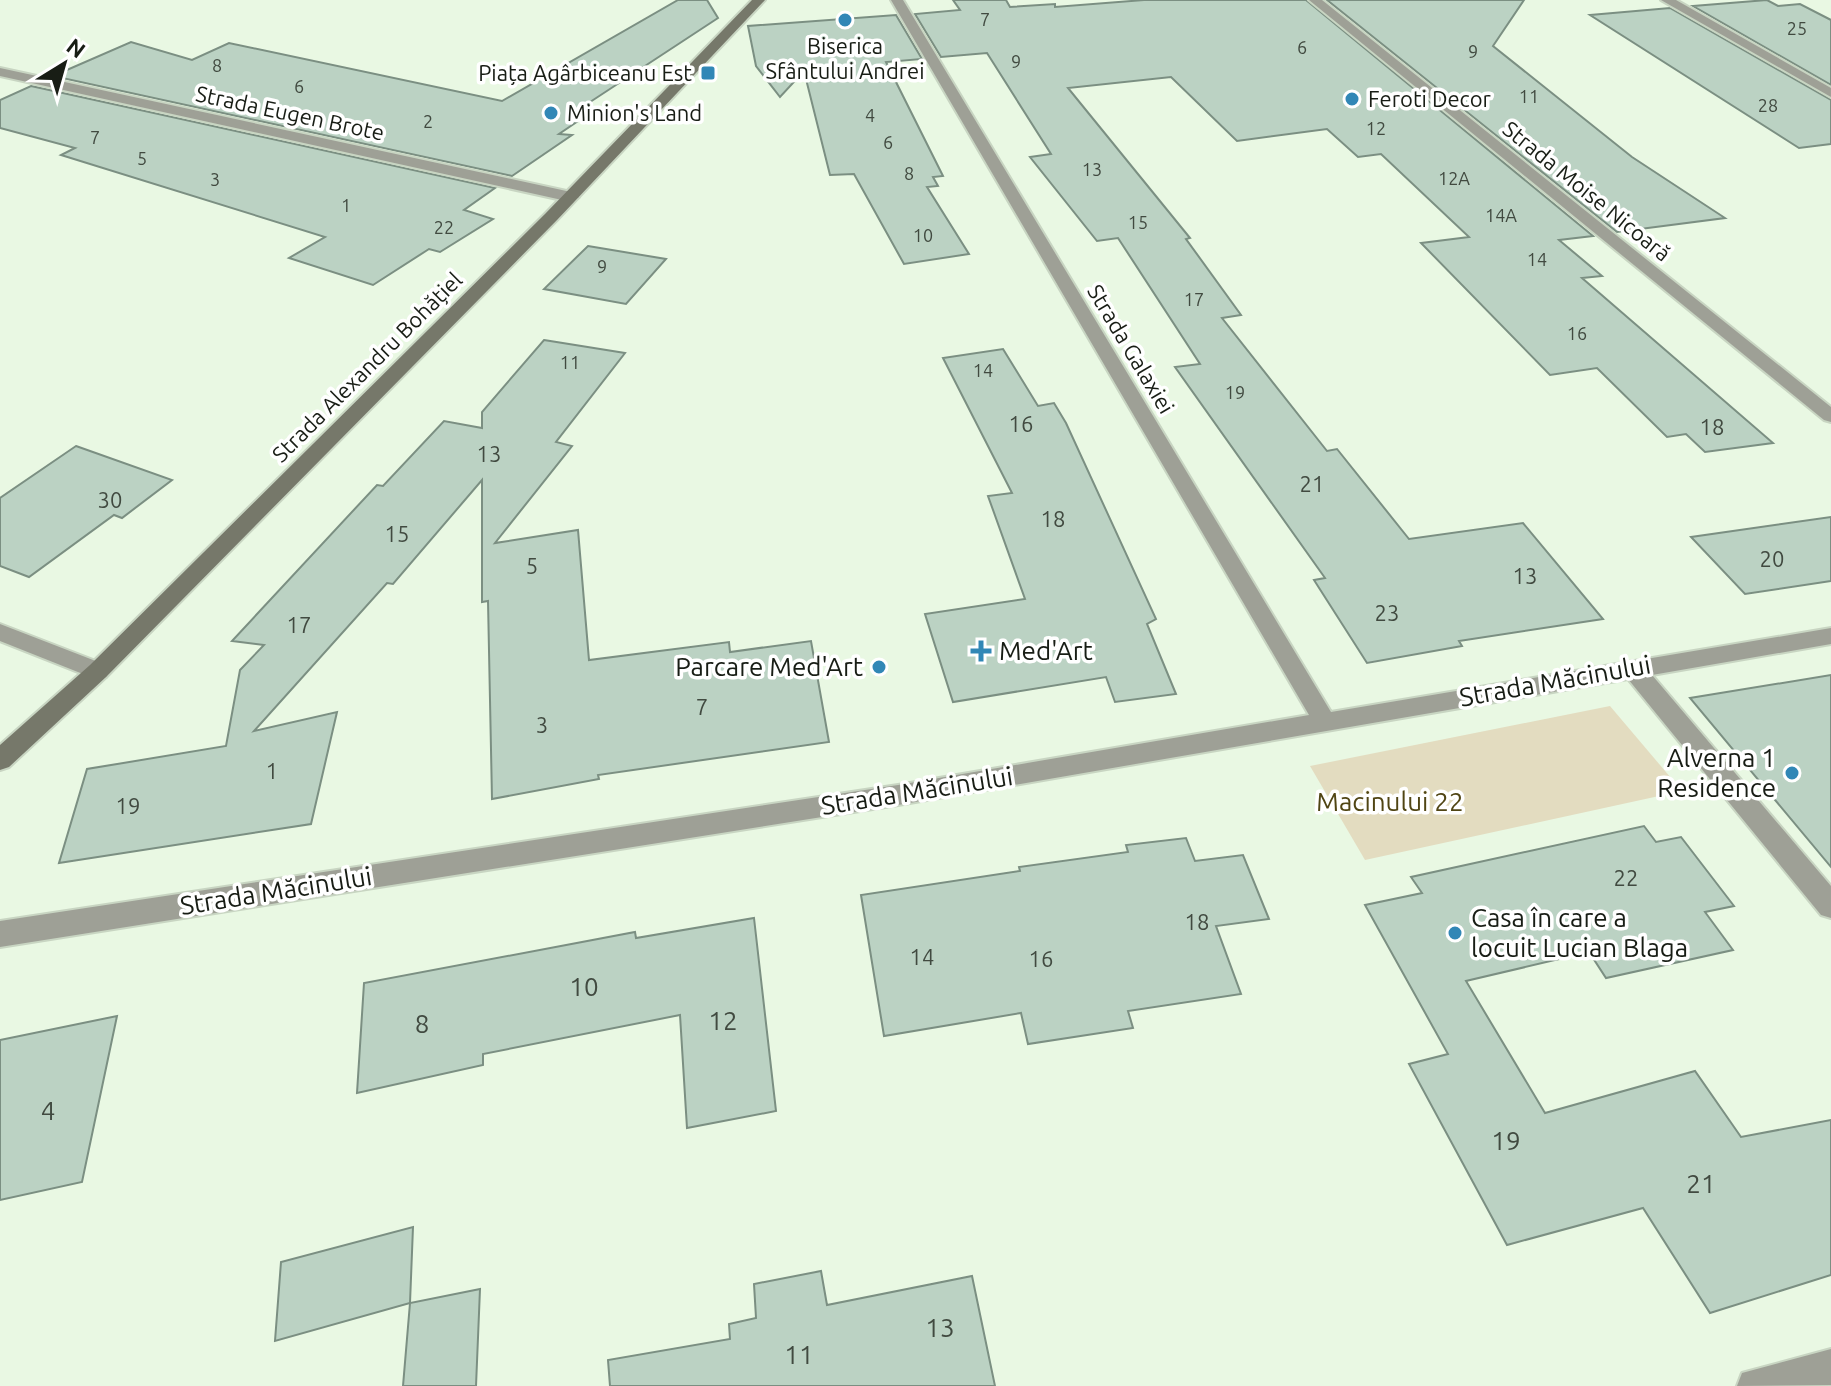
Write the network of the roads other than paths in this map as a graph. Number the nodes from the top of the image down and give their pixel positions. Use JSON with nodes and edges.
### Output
{"nodes":[{"id":1,"x":759,"y":0,"type":"edge"},
{"id":2,"x":897,"y":0,"type":"edge"},
{"id":3,"x":1315,"y":0,"type":"edge"},
{"id":4,"x":1667,"y":0,"type":"edge"},
{"id":5,"x":0,"y":72,"type":"edge"},
{"id":6,"x":1831,"y":93,"type":"edge"},
{"id":7,"x":571,"y":197,"type":"junction"},
{"id":8,"x":1831,"y":416,"type":"edge"},
{"id":9,"x":0,"y":632,"type":"edge"},
{"id":10,"x":1831,"y":636,"type":"edge"},
{"id":11,"x":1632,"y":668,"type":"junction"},
{"id":12,"x":98,"y":671,"type":"junction"},
{"id":13,"x":1325,"y":722,"type":"junction"},
{"id":14,"x":0,"y":760,"type":"edge"},
{"id":15,"x":1831,"y":906,"type":"edge"},
{"id":16,"x":0,"y":934,"type":"edge"},
{"id":17,"x":1831,"y":1367,"type":"edge"},
{"id":18,"x":1755,"y":1386,"type":"edge"}],
"edges":[{"from":1,"to":7,"type":"main road","name":"Strada Alexandru Bohățiel"},
{"from":2,"to":13,"type":"street","name":"Strada Galaxiei"},
{"from":3,"to":8,"type":"street","name":"Strada Moise Nicoară"},
{"from":4,"to":6,"type":"street"},
{"from":5,"to":7,"type":"street","name":"Strada Eugen Brote"},
{"from":7,"to":12,"type":"main road","name":"Strada Alexandru Bohățiel"},
{"from":9,"to":12,"type":"street"},
{"from":10,"to":11,"type":"street","name":"Strada Măcinului"},
{"from":11,"to":13,"type":"street","name":"Strada Măcinului"},
{"from":11,"to":15,"type":"street"},
{"from":12,"to":14,"type":"main road","name":"Strada Alexandru Bohățiel"},
{"from":13,"to":16,"type":"street","name":"Strada Măcinului"},
{"from":17,"to":18,"type":"street"}]}
